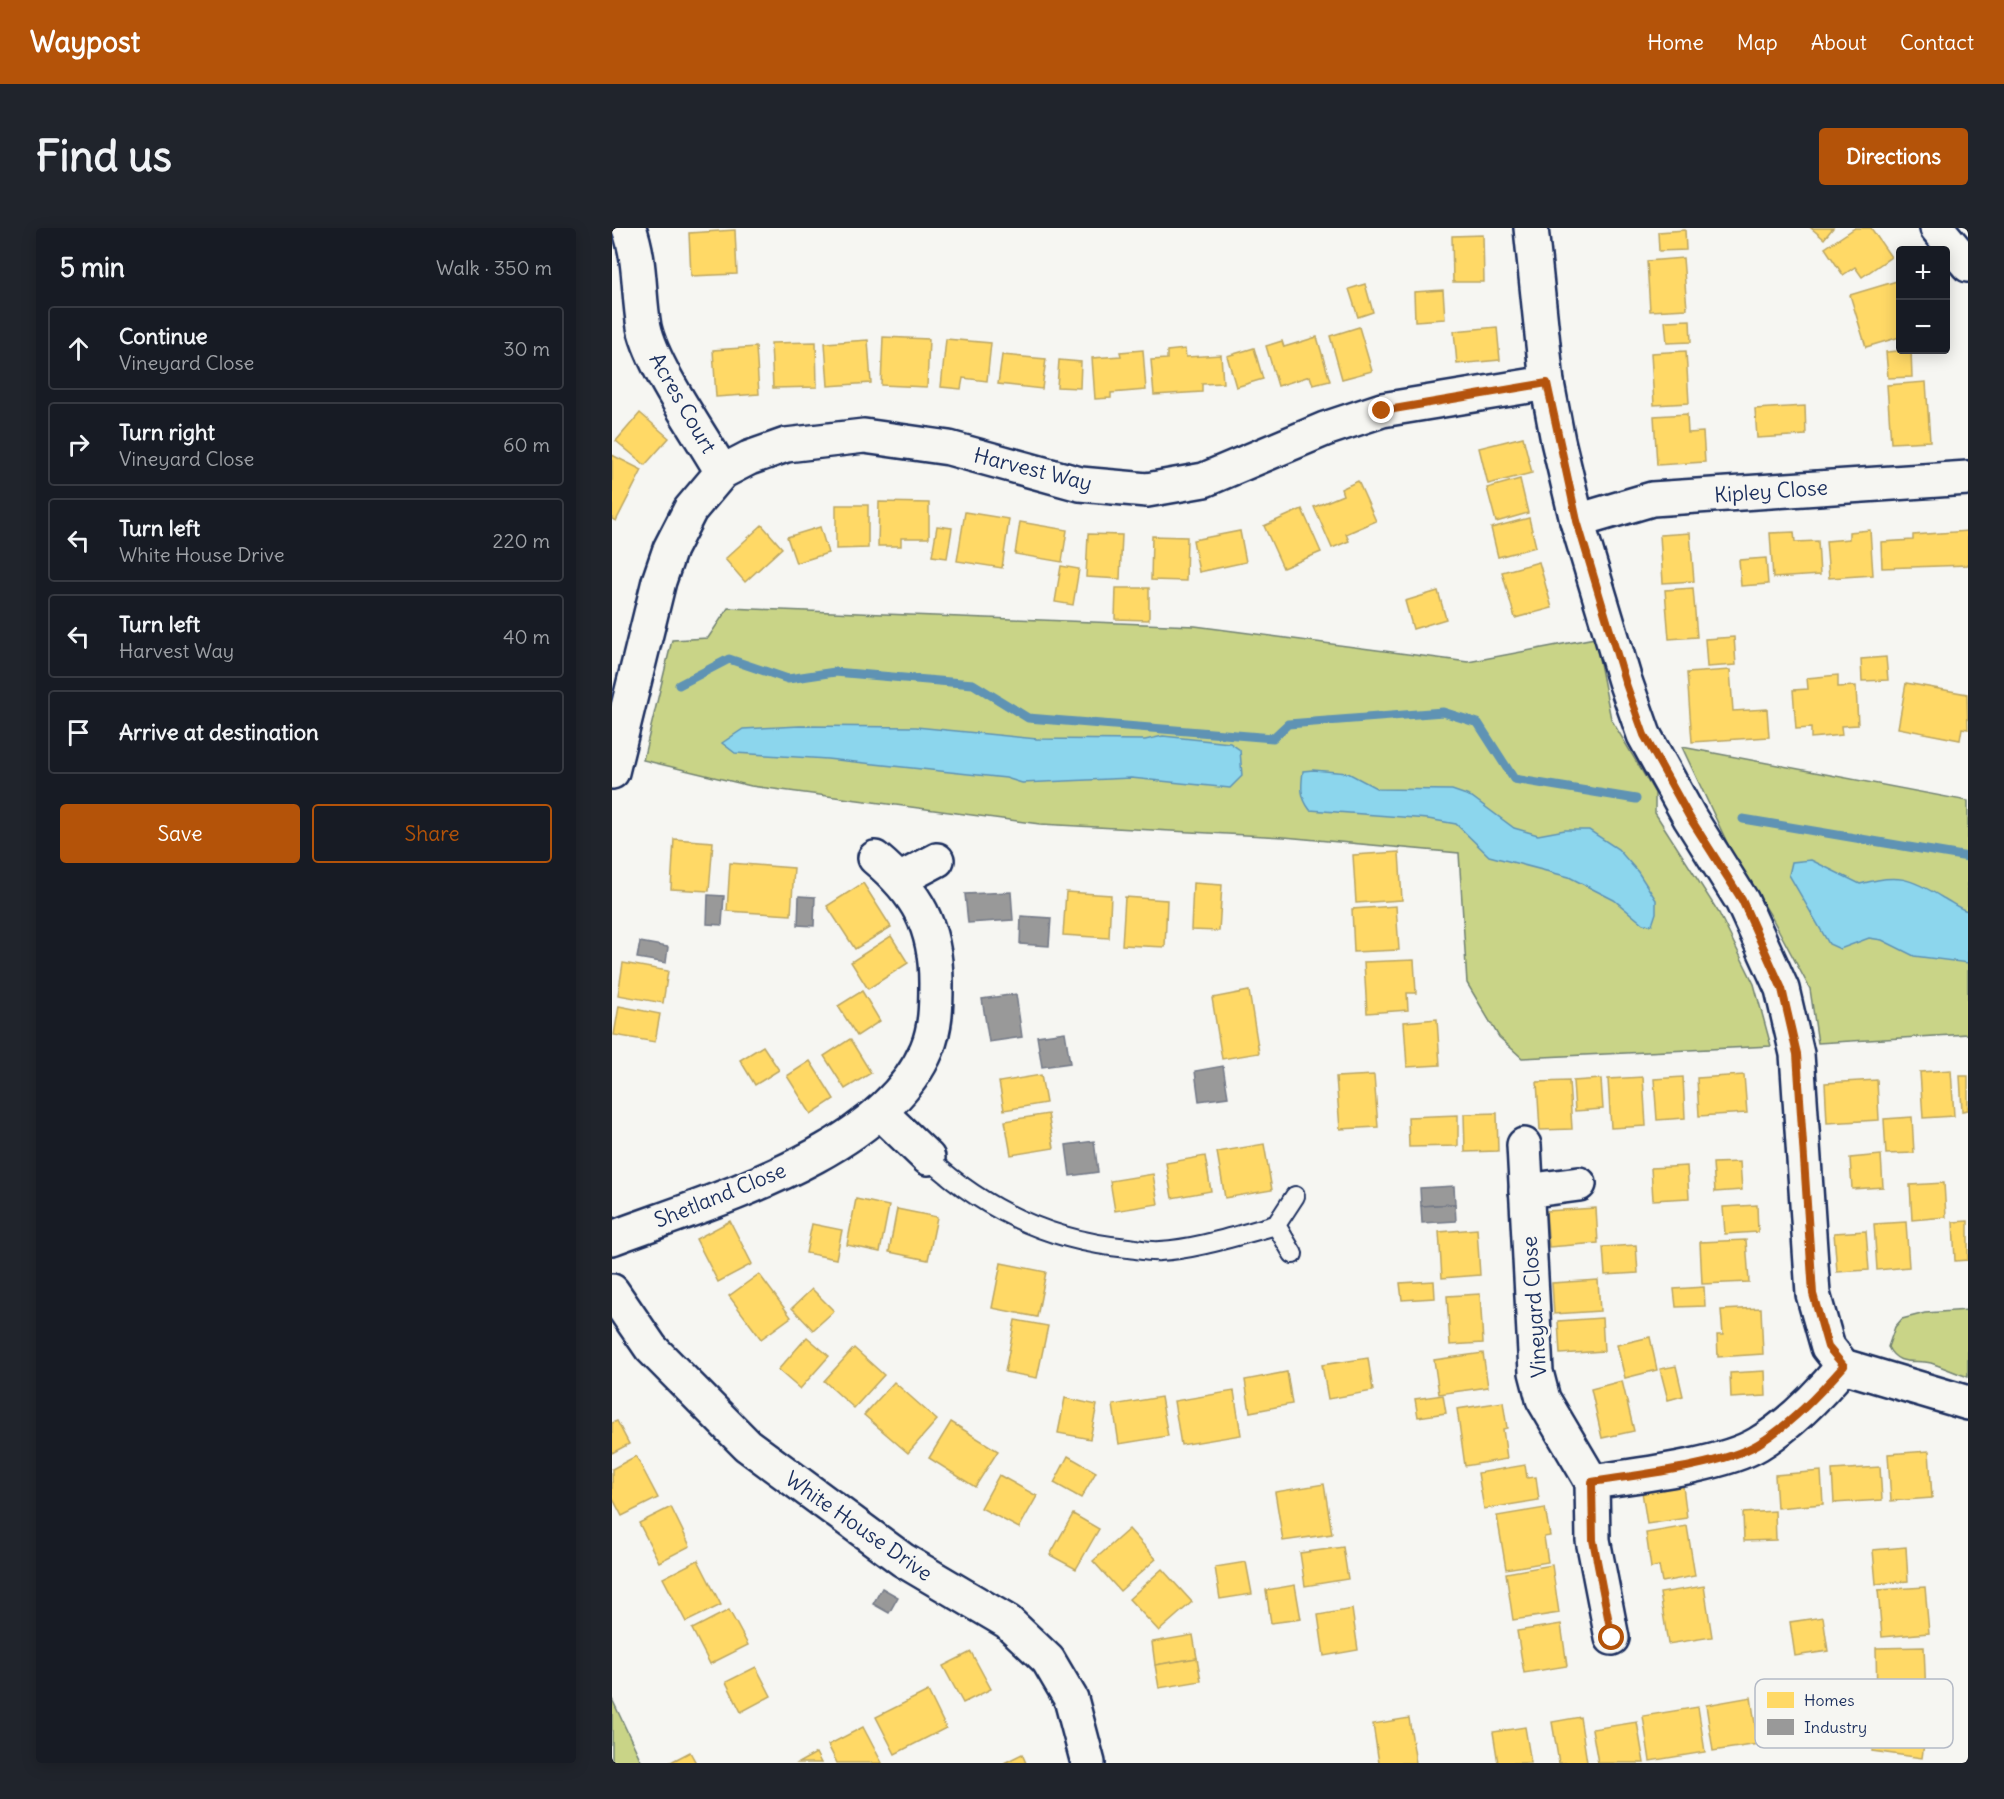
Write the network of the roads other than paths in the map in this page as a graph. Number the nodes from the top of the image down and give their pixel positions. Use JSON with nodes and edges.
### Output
{"nodes":[{"id":1,"x":629,"y":228,"type":"edge"},
{"id":2,"x":1531,"y":228,"type":"edge"},
{"id":3,"x":1937,"y":228,"type":"edge"},
{"id":4,"x":1968,"y":265,"type":"edge"},
{"id":5,"x":1547,"y":383,"type":"junction"},
{"id":6,"x":722,"y":472,"type":"junction"},
{"id":7,"x":1968,"y":478,"type":"edge"},
{"id":8,"x":1577,"y":521,"type":"junction"},
{"id":9,"x":612,"y":772,"type":"edge"},
{"id":10,"x":875,"y":858,"type":"dead end"},
{"id":11,"x":937,"y":860,"type":"dead end"},
{"id":12,"x":901,"y":879,"type":"junction"},
{"id":13,"x":881,"y":1113,"type":"junction"},
{"id":14,"x":1524,"y":1145,"type":"dead end"},
{"id":15,"x":928,"y":1158,"type":"joint"},
{"id":16,"x":1579,"y":1184,"type":"dead end"},
{"id":17,"x":1526,"y":1191,"type":"junction"},
{"id":18,"x":1295,"y":1196,"type":"dead end"},
{"id":19,"x":1276,"y":1226,"type":"junction"},
{"id":20,"x":612,"y":1238,"type":"edge"},
{"id":21,"x":1293,"y":1254,"type":"dead end"},
{"id":22,"x":612,"y":1291,"type":"edge"},
{"id":23,"x":1844,"y":1366,"type":"junction"},
{"id":24,"x":1968,"y":1403,"type":"edge"},
{"id":25,"x":1592,"y":1482,"type":"junction"},
{"id":26,"x":1612,"y":1638,"type":"dead end"},
{"id":27,"x":1088,"y":1763,"type":"edge"}],
"edges":[{"from":1,"to":6,"type":"street","name":"Acres Court"},
{"from":2,"to":5,"type":"street"},
{"from":3,"to":4,"type":"street"},
{"from":5,"to":6,"type":"street","name":"Harvest Way"},
{"from":5,"to":8,"type":"street"},
{"from":6,"to":9,"type":"street","name":"Harvest Way"},
{"from":7,"to":8,"type":"street","name":"Kipley Close"},
{"from":8,"to":23,"type":"street"},
{"from":10,"to":12,"type":"street","name":"Shetland Close"},
{"from":11,"to":12,"type":"street"},
{"from":12,"to":13,"type":"street","name":"Shetland Close"},
{"from":13,"to":15,"type":"street"},
{"from":13,"to":20,"type":"street","name":"Shetland Close"},
{"from":14,"to":17,"type":"street","name":"Vineyard Close"},
{"from":15,"to":19,"type":"lane"},
{"from":16,"to":17,"type":"street"},
{"from":17,"to":25,"type":"street","name":"Vineyard Close"},
{"from":18,"to":19,"type":"lane"},
{"from":19,"to":21,"type":"lane"},
{"from":22,"to":27,"type":"street","name":"White House Drive"},
{"from":23,"to":24,"type":"street"},
{"from":23,"to":25,"type":"street"},
{"from":25,"to":26,"type":"street","name":"Vineyard Close"}]}
